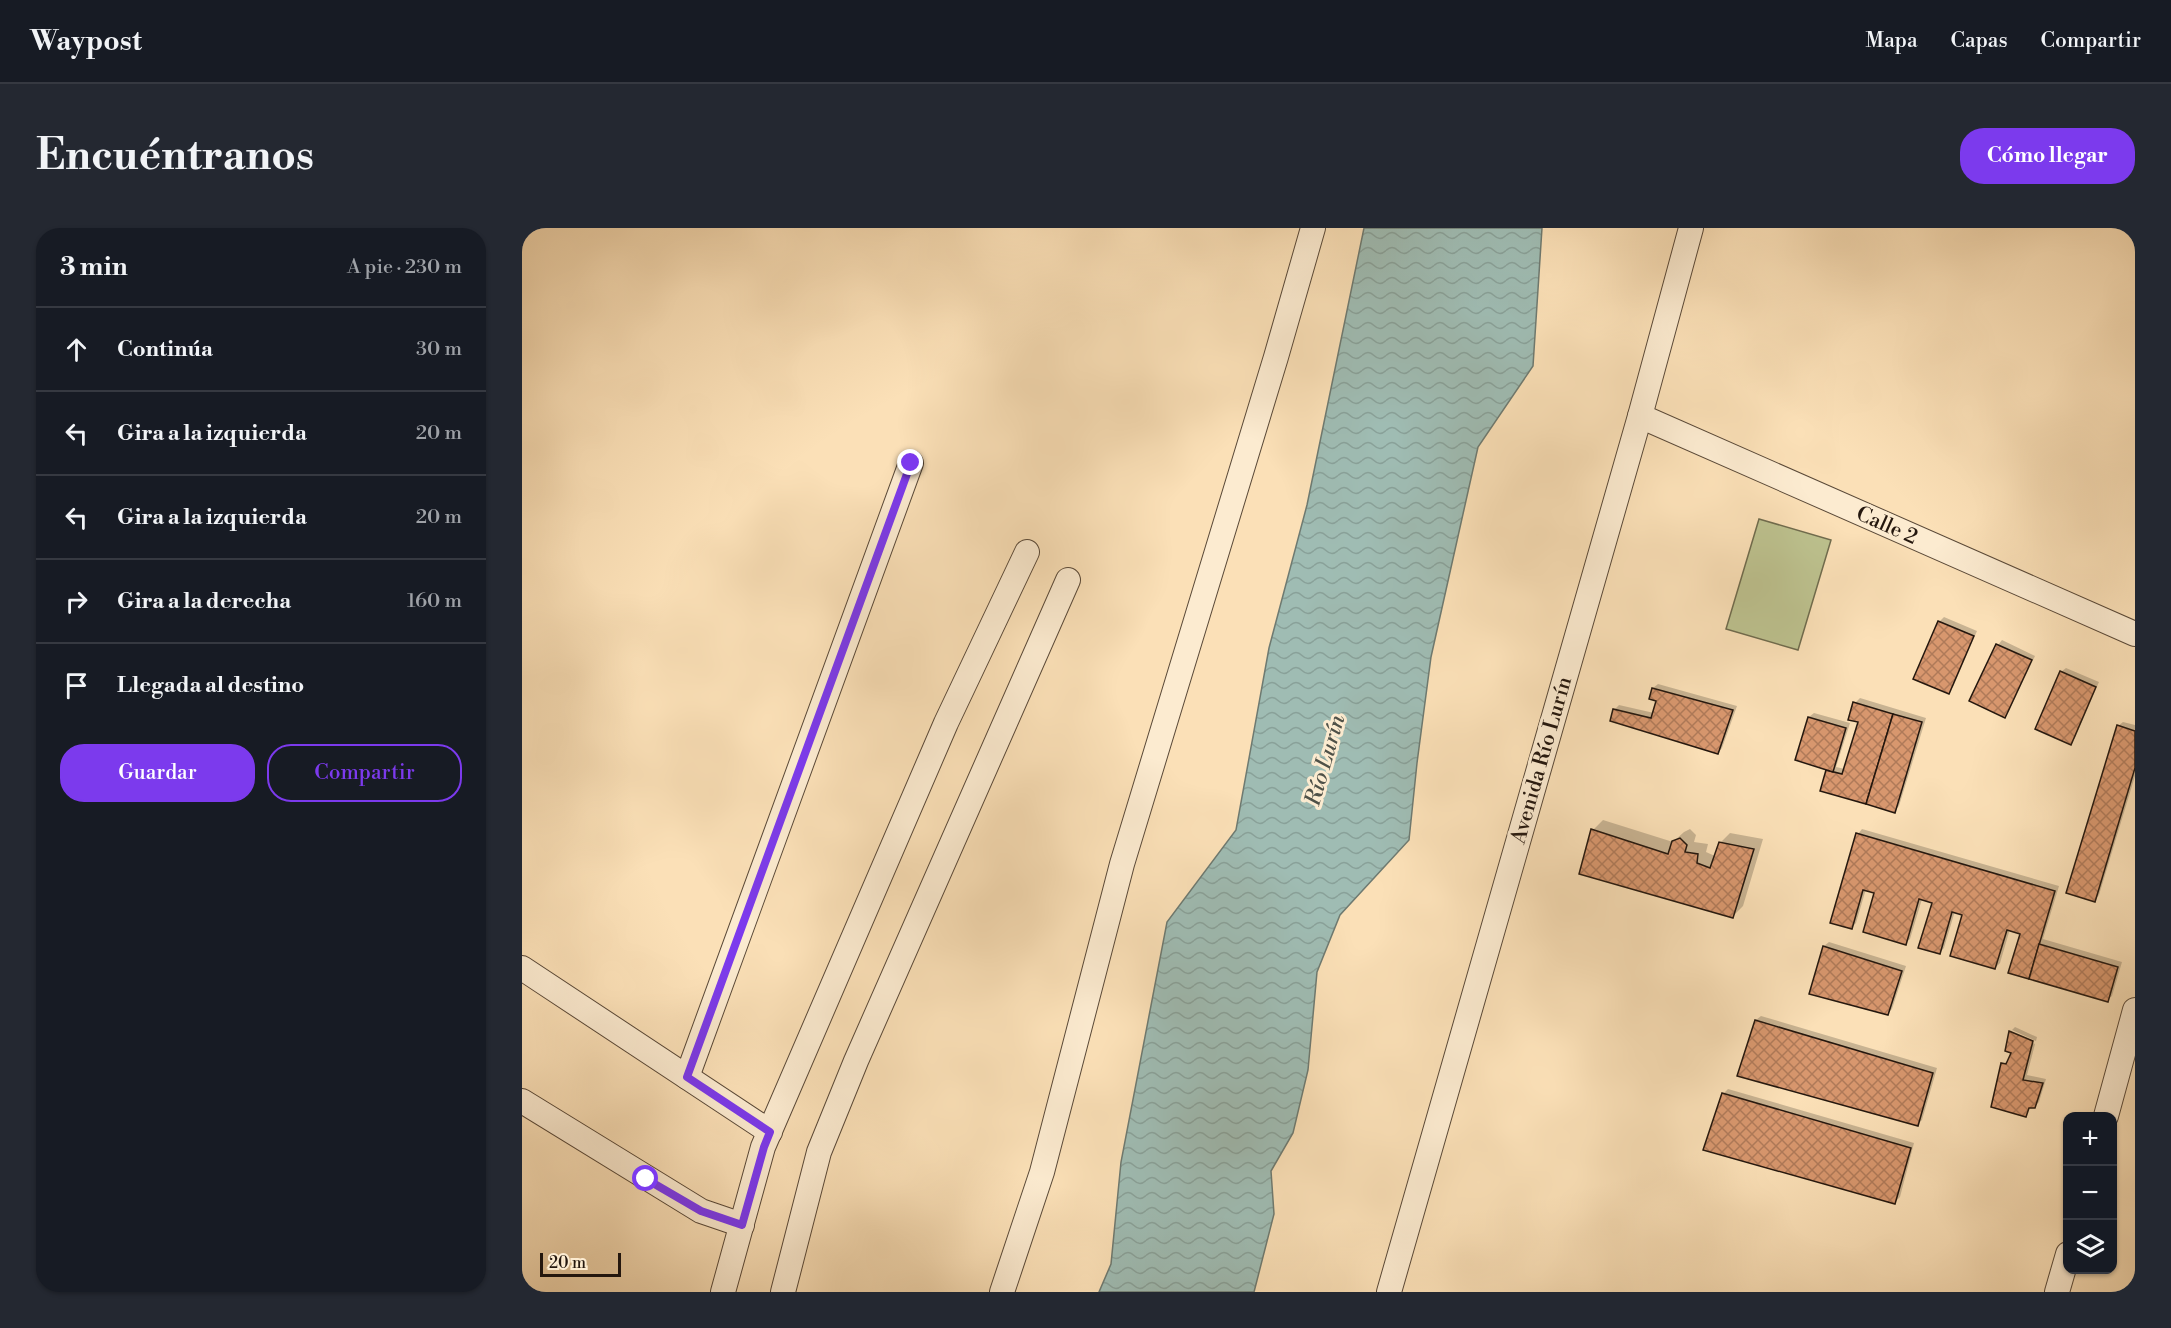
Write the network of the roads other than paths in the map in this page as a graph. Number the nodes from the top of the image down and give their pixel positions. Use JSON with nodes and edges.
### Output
{"nodes":[{"id":1,"x":1313,"y":228,"type":"edge"},
{"id":2,"x":1691,"y":228,"type":"edge"},
{"id":3,"x":1640,"y":416,"type":"junction"},
{"id":4,"x":911,"y":463,"type":"dead end"},
{"id":5,"x":1027,"y":552,"type":"dead end"},
{"id":6,"x":1068,"y":580,"type":"dead end"},
{"id":7,"x":2135,"y":634,"type":"edge"},
{"id":8,"x":522,"y":968,"type":"edge"},
{"id":9,"x":2135,"y":1010,"type":"edge"},
{"id":10,"x":687,"y":1077,"type":"junction"},
{"id":11,"x":522,"y":1101,"type":"edge"},
{"id":12,"x":2107,"y":1112,"type":"edge"},
{"id":13,"x":770,"y":1132,"type":"junction"},
{"id":14,"x":742,"y":1225,"type":"junction"},
{"id":15,"x":2063,"y":1269,"type":"edge"},
{"id":16,"x":723,"y":1292,"type":"edge"},
{"id":17,"x":783,"y":1292,"type":"edge"},
{"id":18,"x":1002,"y":1292,"type":"edge"},
{"id":19,"x":1389,"y":1292,"type":"edge"},
{"id":20,"x":2057,"y":1292,"type":"edge"}],
"edges":[{"from":1,"to":18,"type":"street"},
{"from":2,"to":3,"type":"street","name":"Avenida Río Lurín"},
{"from":3,"to":7,"type":"street","name":"Calle 2"},
{"from":3,"to":19,"type":"street","name":"Avenida Río Lurín"},
{"from":4,"to":10,"type":"street"},
{"from":5,"to":13,"type":"street"},
{"from":6,"to":17,"type":"street"},
{"from":8,"to":10,"type":"street"},
{"from":9,"to":12,"type":"street"},
{"from":10,"to":13,"type":"street"},
{"from":11,"to":14,"type":"street"},
{"from":13,"to":14,"type":"street"},
{"from":14,"to":16,"type":"street"},
{"from":15,"to":20,"type":"street"}]}
